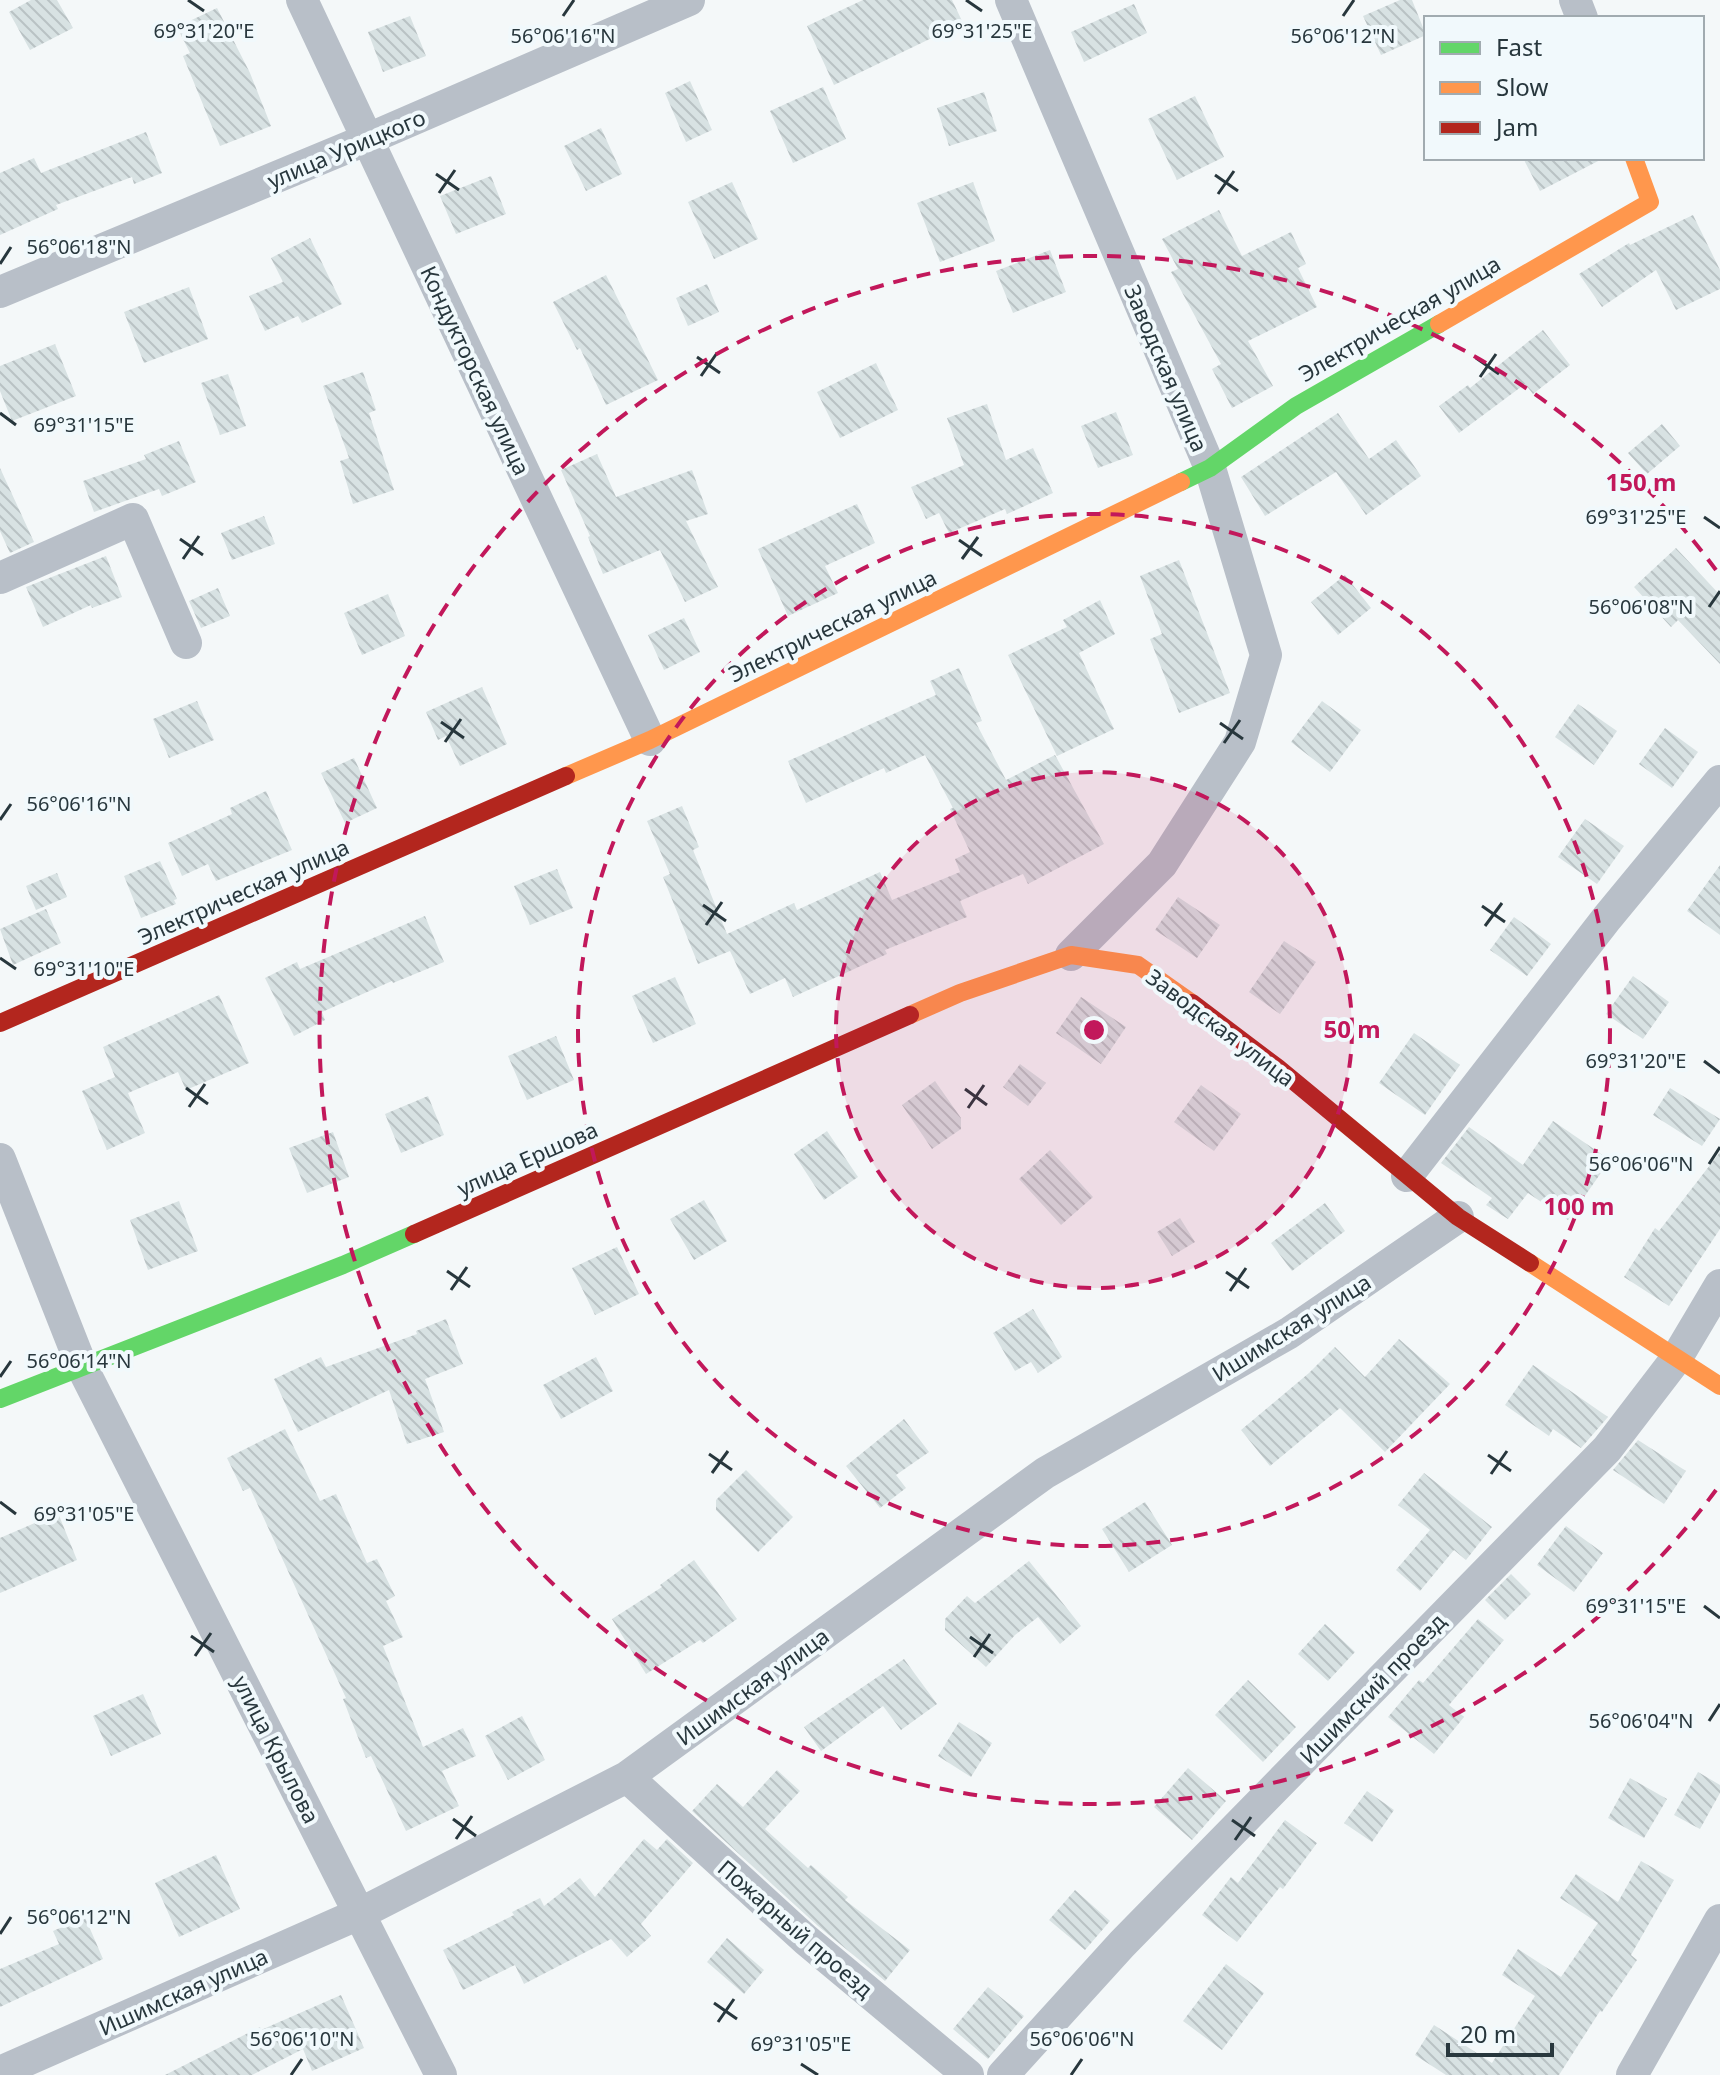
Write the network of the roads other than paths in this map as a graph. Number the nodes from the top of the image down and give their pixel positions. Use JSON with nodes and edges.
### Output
{"nodes":[{"id":1,"x":302,"y":0,"type":"edge"},
{"id":2,"x":689,"y":0,"type":"edge"},
{"id":3,"x":1011,"y":0,"type":"edge"},
{"id":4,"x":637,"y":10,"type":"edge"},
{"id":5,"x":368,"y":139,"type":"junction"},
{"id":6,"x":1635,"y":160,"type":"edge"},
{"id":7,"x":0,"y":292,"type":"edge"},
{"id":8,"x":1210,"y":468,"type":"junction"},
{"id":9,"x":0,"y":578,"type":"edge"},
{"id":10,"x":186,"y":643,"type":"dead end"},
{"id":11,"x":650,"y":740,"type":"junction"},
{"id":12,"x":1720,"y":781,"type":"edge"},
{"id":13,"x":1071,"y":955,"type":"junction"},
{"id":14,"x":0,"y":1023,"type":"edge"},
{"id":15,"x":0,"y":1159,"type":"edge"},
{"id":16,"x":1407,"y":1176,"type":"junction"},
{"id":17,"x":1458,"y":1217,"type":"junction"},
{"id":18,"x":1720,"y":1285,"type":"edge"},
{"id":19,"x":1676,"y":1359,"type":"junction"},
{"id":20,"x":82,"y":1367,"type":"junction"},
{"id":21,"x":1720,"y":1386,"type":"edge"},
{"id":22,"x":0,"y":1399,"type":"edge"},
{"id":23,"x":627,"y":1777,"type":"junction"},
{"id":24,"x":361,"y":1913,"type":"junction"},
{"id":25,"x":1720,"y":1920,"type":"edge"},
{"id":26,"x":0,"y":2072,"type":"edge"},
{"id":27,"x":441,"y":2075,"type":"edge"},
{"id":28,"x":968,"y":2075,"type":"edge"},
{"id":29,"x":1003,"y":2075,"type":"edge"},
{"id":30,"x":1632,"y":2075,"type":"edge"}],
"edges":[{"from":1,"to":5,"type":"street","name":"Кондукторская улица"},
{"from":2,"to":4,"type":"street","name":"улица Урицкого"},
{"from":3,"to":8,"type":"street","name":"Заводская улица"},
{"from":4,"to":5,"type":"street","name":"улица Урицкого"},
{"from":5,"to":7,"type":"street","name":"улица Урицкого"},
{"from":5,"to":11,"type":"street","name":"Кондукторская улица"},
{"from":6,"to":8,"type":"street","name":"Электрическая улица"},
{"from":8,"to":11,"type":"street","name":"Электрическая улица"},
{"from":8,"to":13,"type":"street","name":"Заводская улица"},
{"from":9,"to":10,"type":"street"},
{"from":11,"to":14,"type":"street","name":"Электрическая улица"},
{"from":12,"to":16,"type":"street"},
{"from":13,"to":16,"type":"street","name":"Заводская улица"},
{"from":13,"to":20,"type":"street","name":"улица Ершова"},
{"from":15,"to":20,"type":"street","name":"улица Крылова"},
{"from":16,"to":17,"type":"street","name":"Заводская улица"},
{"from":17,"to":19,"type":"street","name":"Заводская улица"},
{"from":17,"to":23,"type":"street","name":"Ишимская улица"},
{"from":18,"to":19,"type":"street","name":"Ишимский проезд"},
{"from":19,"to":21,"type":"street","name":"Заводская улица"},
{"from":19,"to":29,"type":"street","name":"Ишимский проезд"},
{"from":20,"to":22,"type":"street","name":"улица Ершова"},
{"from":20,"to":24,"type":"street","name":"улица Крылова"},
{"from":23,"to":24,"type":"street","name":"Ишимская улица"},
{"from":23,"to":28,"type":"street","name":"Пожарный проезд"},
{"from":24,"to":26,"type":"street","name":"Ишимская улица"},
{"from":24,"to":27,"type":"street","name":"улица Крылова"},
{"from":25,"to":30,"type":"street"}]}
